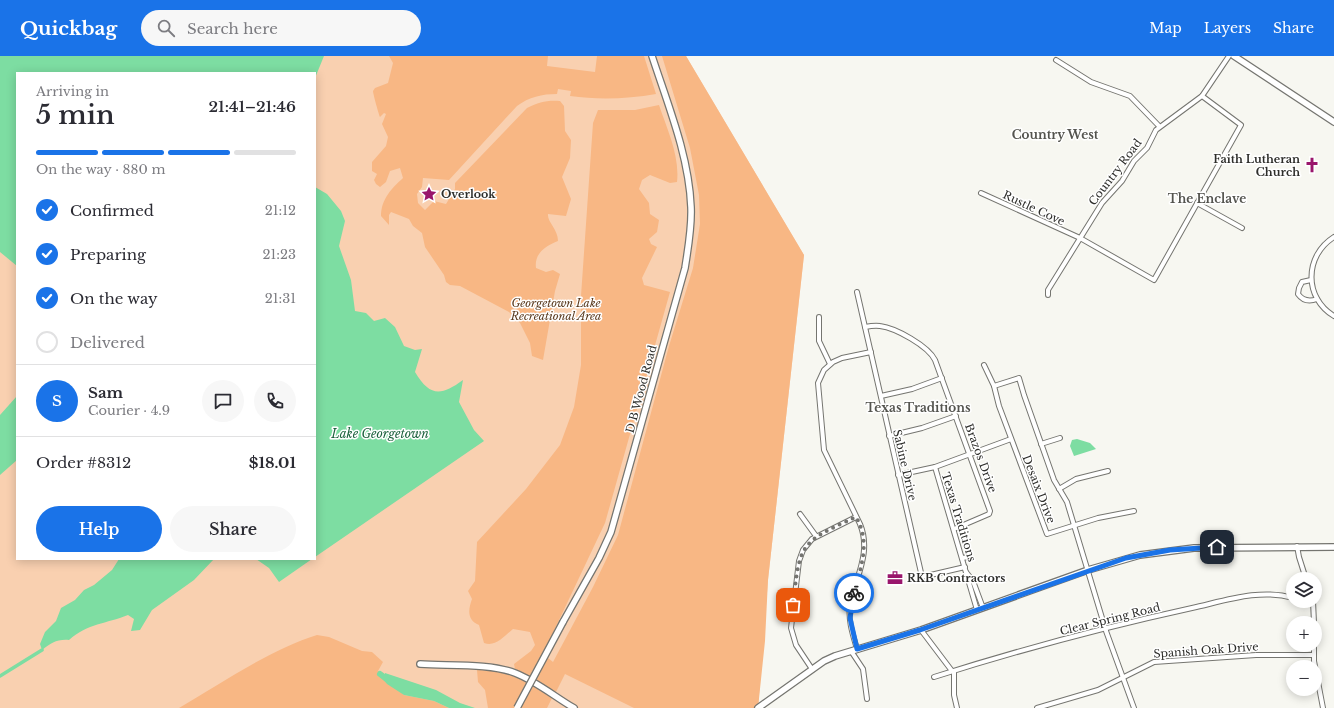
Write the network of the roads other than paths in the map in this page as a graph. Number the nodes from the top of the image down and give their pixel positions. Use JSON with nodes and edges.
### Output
{"nodes":[{"id":1,"x":652,"y":56,"type":"edge"},
{"id":2,"x":1229,"y":56,"type":"edge"},
{"id":3,"x":1234,"y":56,"type":"edge"},
{"id":4,"x":1056,"y":60,"type":"dead end"},
{"id":5,"x":1202,"y":96,"type":"junction"},
{"id":6,"x":1334,"y":122,"type":"edge"},
{"id":7,"x":1159,"y":126,"type":"junction"},
{"id":8,"x":981,"y":193,"type":"dead end"},
{"id":9,"x":1197,"y":203,"type":"junction"},
{"id":10,"x":1242,"y":228,"type":"dead end"},
{"id":11,"x":1334,"y":237,"type":"edge"},
{"id":12,"x":1080,"y":238,"type":"junction"},
{"id":13,"x":1311,"y":280,"type":"junction"},
{"id":14,"x":857,"y":292,"type":"dead end"},
{"id":15,"x":1048,"y":295,"type":"dead end"},
{"id":16,"x":1317,"y":299,"type":"junction"},
{"id":17,"x":1334,"y":316,"type":"edge"},
{"id":18,"x":819,"y":317,"type":"dead end"},
{"id":19,"x":865,"y":327,"type":"junction"},
{"id":20,"x":871,"y":352,"type":"junction"},
{"id":21,"x":830,"y":364,"type":"junction"},
{"id":22,"x":984,"y":365,"type":"dead end"},
{"id":23,"x":942,"y":378,"type":"junction"},
{"id":24,"x":994,"y":386,"type":"junction"},
{"id":25,"x":881,"y":396,"type":"junction"},
{"id":26,"x":956,"y":416,"type":"junction"},
{"id":27,"x":889,"y":436,"type":"junction"},
{"id":28,"x":1060,"y":438,"type":"dead end"},
{"id":29,"x":1011,"y":439,"type":"junction"},
{"id":30,"x":1041,"y":444,"type":"junction"},
{"id":31,"x":970,"y":454,"type":"junction"},
{"id":32,"x":935,"y":467,"type":"junction"},
{"id":33,"x":1108,"y":472,"type":"dead end"},
{"id":34,"x":898,"y":475,"type":"junction"},
{"id":35,"x":1059,"y":489,"type":"junction"},
{"id":36,"x":1134,"y":511,"type":"dead end"},
{"id":37,"x":800,"y":514,"type":"dead end"},
{"id":38,"x":856,"y":517,"type":"junction"},
{"id":39,"x":1073,"y":525,"type":"junction"},
{"id":40,"x":954,"y":529,"type":"junction"},
{"id":41,"x":816,"y":536,"type":"junction"},
{"id":42,"x":1297,"y":546,"type":"junction"},
{"id":43,"x":1334,"y":546,"type":"edge"},
{"id":44,"x":969,"y":557,"type":"dead end"},
{"id":45,"x":962,"y":558,"type":"junction"},
{"id":46,"x":965,"y":569,"type":"junction"},
{"id":47,"x":1088,"y":570,"type":"junction"},
{"id":48,"x":1304,"y":572,"type":"edge"},
{"id":49,"x":1286,"y":597,"type":"edge"},
{"id":50,"x":984,"y":608,"type":"junction"},
{"id":51,"x":977,"y":610,"type":"junction"},
{"id":52,"x":1104,"y":628,"type":"junction"},
{"id":53,"x":920,"y":630,"type":"junction"},
{"id":54,"x":854,"y":650,"type":"junction"},
{"id":55,"x":1314,"y":655,"type":"joint"},
{"id":56,"x":420,"y":664,"type":"dead end"},
{"id":57,"x":812,"y":669,"type":"junction"},
{"id":58,"x":953,"y":671,"type":"junction"},
{"id":59,"x":934,"y":677,"type":"dead end"},
{"id":60,"x":1123,"y":677,"type":"junction"},
{"id":61,"x":867,"y":699,"type":"dead end"},
{"id":62,"x":517,"y":708,"type":"edge"},
{"id":63,"x":574,"y":708,"type":"edge"},
{"id":64,"x":758,"y":708,"type":"edge"},
{"id":65,"x":957,"y":708,"type":"edge"},
{"id":66,"x":1037,"y":708,"type":"edge"},
{"id":67,"x":1134,"y":708,"type":"edge"},
{"id":68,"x":1323,"y":708,"type":"edge"}],
"edges":[{"from":1,"to":62,"type":"main road","name":"D B Wood Road","bridge":true},
{"from":2,"to":5,"type":"street","name":"Country Road"},
{"from":3,"to":6,"type":"main road"},
{"from":4,"to":7,"type":"street"},
{"from":5,"to":7,"type":"street","name":"Country Road"},
{"from":5,"to":9,"type":"street"},
{"from":7,"to":12,"type":"street","name":"Country Road"},
{"from":8,"to":12,"type":"street","name":"Rustle Cove"},
{"from":9,"to":10,"type":"street"},
{"from":9,"to":12,"type":"street","name":"Rustle Cove"},
{"from":11,"to":13,"type":"street"},
{"from":12,"to":15,"type":"street","name":"Country Road"},
{"from":13,"to":16,"type":"street"},
{"from":13,"to":16,"type":"street"},
{"from":14,"to":19,"type":"street","name":"Sabine Drive"},
{"from":16,"to":17,"type":"street"},
{"from":18,"to":21,"type":"street"},
{"from":19,"to":20,"type":"street","name":"Sabine Drive"},
{"from":19,"to":23,"type":"street","name":"Brazos Drive"},
{"from":20,"to":21,"type":"street"},
{"from":20,"to":25,"type":"street","name":"Sabine Drive"},
{"from":21,"to":38,"type":"street"},
{"from":22,"to":24,"type":"street","name":"Desaix Drive"},
{"from":23,"to":25,"type":"street"},
{"from":23,"to":26,"type":"street","name":"Brazos Drive"},
{"from":24,"to":29,"type":"street","name":"Desaix Drive"},
{"from":24,"to":30,"type":"street"},
{"from":25,"to":27,"type":"street","name":"Sabine Drive"},
{"from":26,"to":27,"type":"street"},
{"from":26,"to":31,"type":"street","name":"Brazos Drive"},
{"from":27,"to":34,"type":"street","name":"Sabine Drive"},
{"from":28,"to":30,"type":"street"},
{"from":29,"to":31,"type":"street"},
{"from":29,"to":39,"type":"street","name":"Desaix Drive"},
{"from":30,"to":35,"type":"street"},
{"from":31,"to":32,"type":"street"},
{"from":31,"to":40,"type":"street","name":"Brazos Drive"},
{"from":32,"to":34,"type":"street"},
{"from":32,"to":40,"type":"street","name":"Texas Traditions"},
{"from":33,"to":35,"type":"street"},
{"from":34,"to":46,"type":"street","name":"Sabine Drive"},
{"from":35,"to":39,"type":"street"},
{"from":36,"to":39,"type":"street","name":"Desaix Drive"},
{"from":37,"to":41,"type":"street"},
{"from":38,"to":41,"type":"street"},
{"from":38,"to":54,"type":"street"},
{"from":39,"to":47,"type":"street"},
{"from":40,"to":45,"type":"street","name":"Texas Traditions"},
{"from":41,"to":57,"type":"street"},
{"from":42,"to":43,"type":"main road"},
{"from":42,"to":47,"type":"main road"},
{"from":42,"to":48,"type":"street"},
{"from":44,"to":45,"type":"street"},
{"from":45,"to":46,"type":"street","name":"Texas Traditions"},
{"from":46,"to":50,"type":"street","name":"Texas Traditions"},
{"from":46,"to":51,"type":"street","name":"Texas Traditions"},
{"from":47,"to":50,"type":"main road"},
{"from":47,"to":52,"type":"street"},
{"from":49,"to":52,"type":"street","name":"Clear Spring Road"},
{"from":50,"to":51,"type":"main road"},
{"from":51,"to":53,"type":"main road"},
{"from":52,"to":58,"type":"street","name":"Clear Spring Road"},
{"from":52,"to":60,"type":"street"},
{"from":53,"to":54,"type":"main road"},
{"from":53,"to":58,"type":"street"},
{"from":54,"to":57,"type":"main road"},
{"from":54,"to":61,"type":"street"},
{"from":55,"to":60,"type":"street","name":"Spanish Oak Drive"},
{"from":55,"to":68,"type":"street"},
{"from":56,"to":63,"type":"main road"},
{"from":57,"to":64,"type":"main road"},
{"from":58,"to":59,"type":"street","name":"Clear Spring Road"},
{"from":58,"to":65,"type":"street"},
{"from":60,"to":66,"type":"street","name":"Spanish Oak Drive"},
{"from":60,"to":67,"type":"street"}]}
